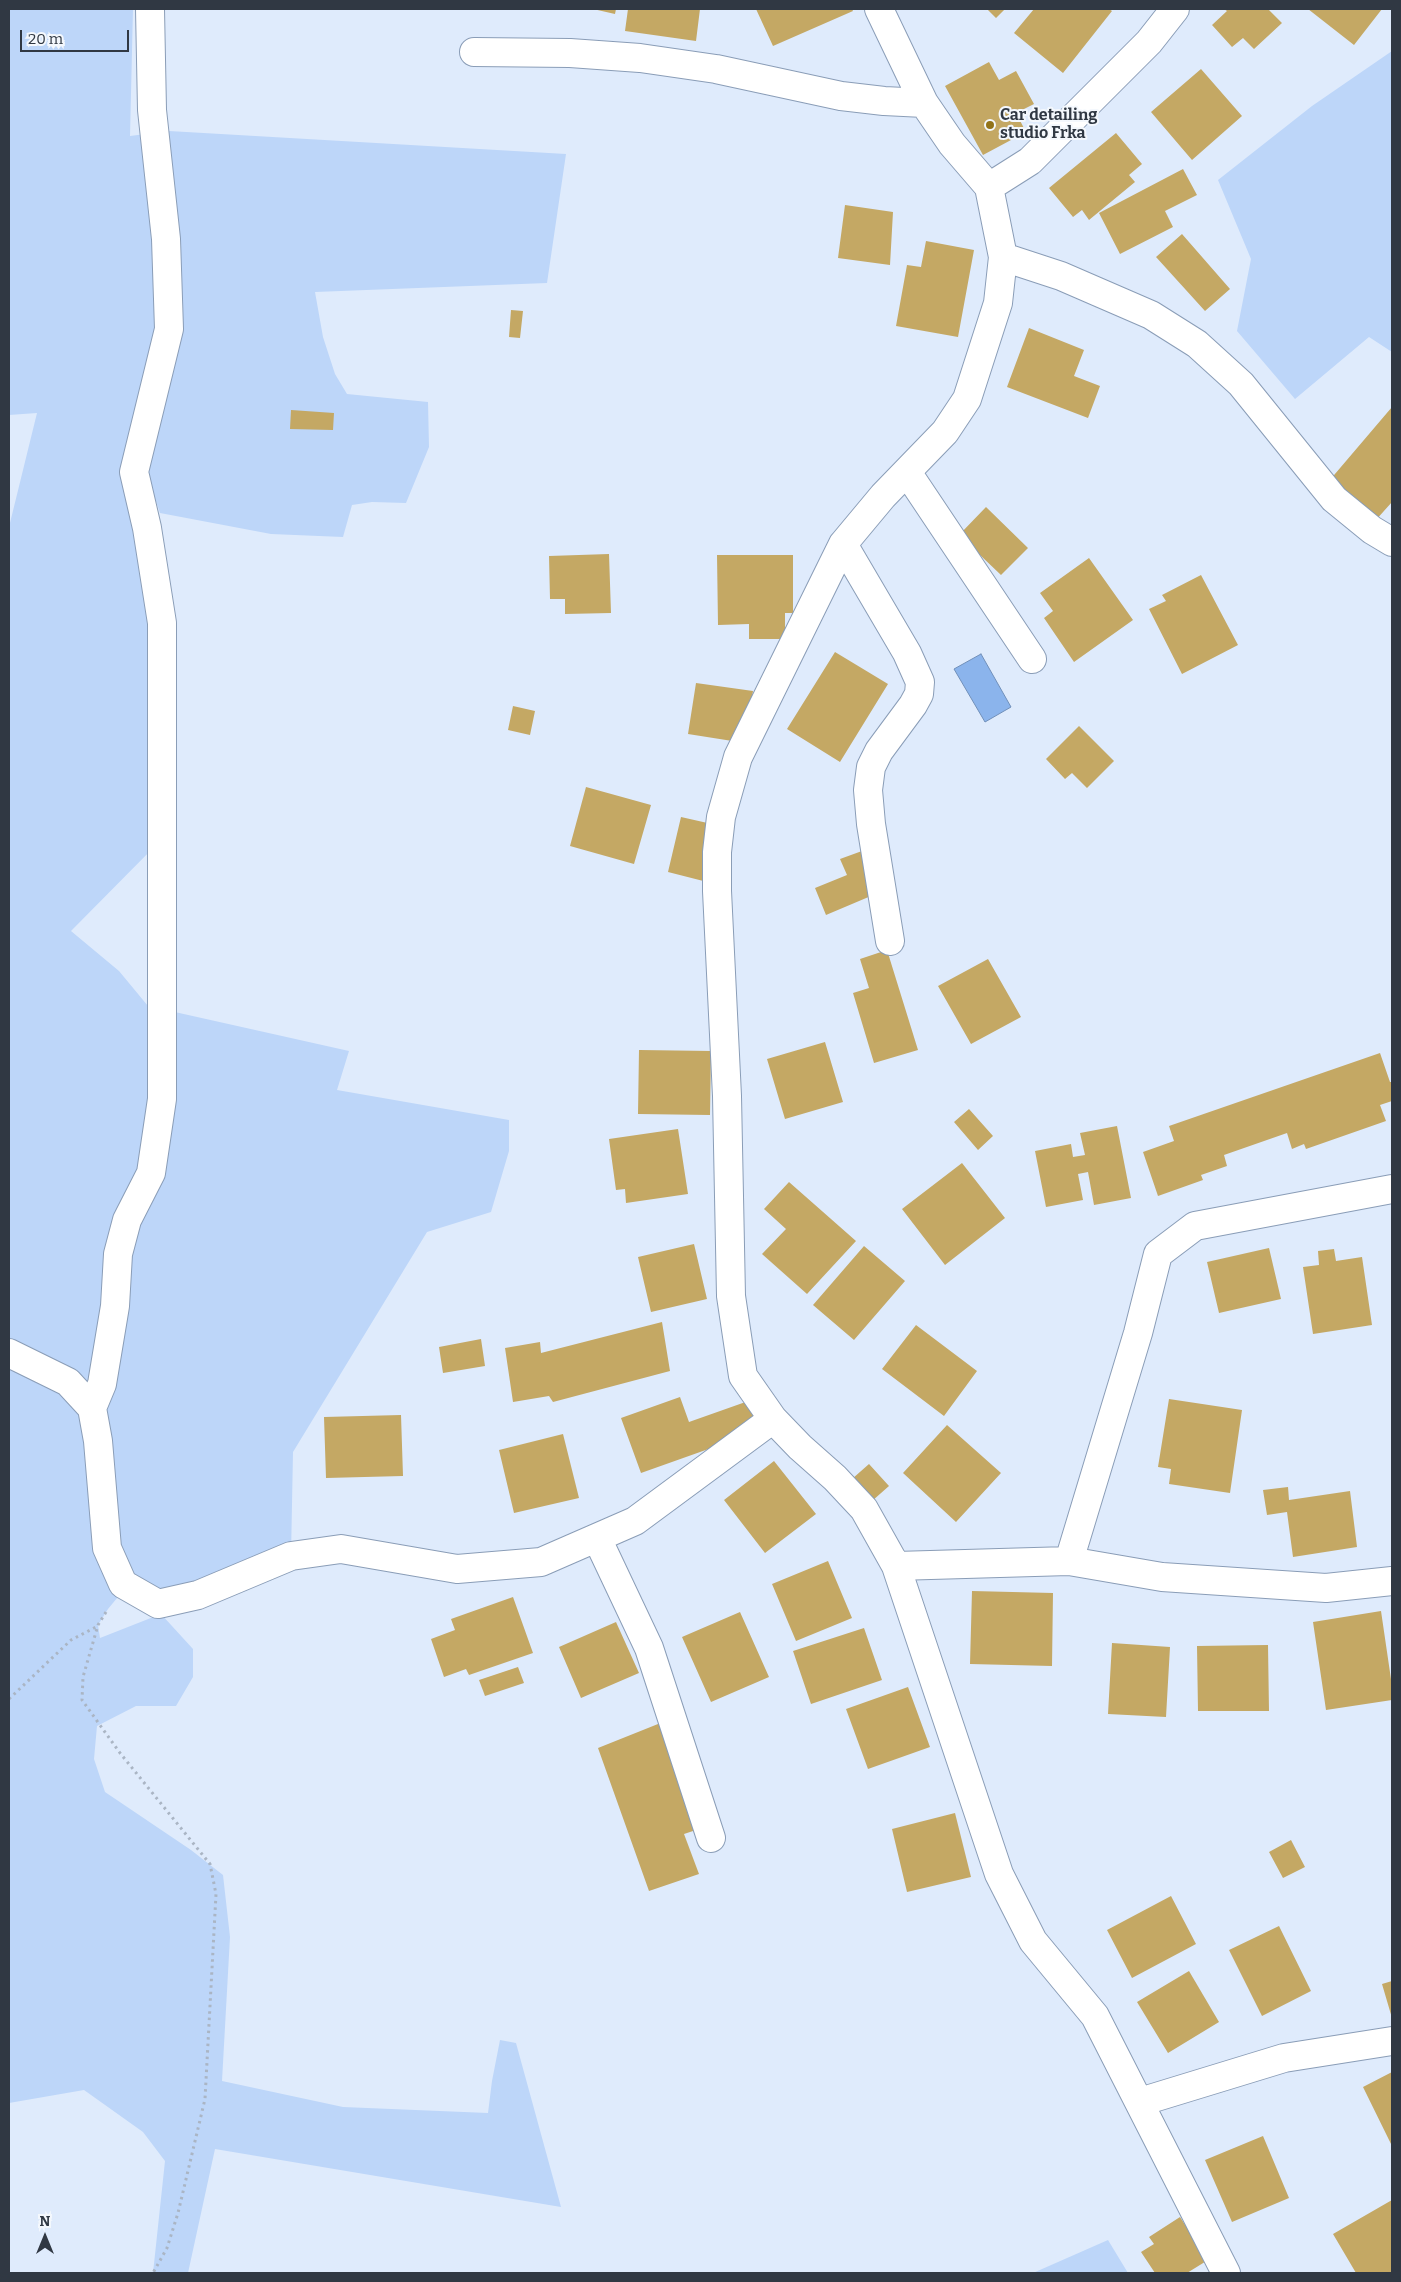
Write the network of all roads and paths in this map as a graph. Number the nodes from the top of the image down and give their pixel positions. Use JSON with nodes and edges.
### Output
{"nodes":[{"id":1,"x":150,"y":9,"type":"edge"},
{"id":2,"x":879,"y":9,"type":"edge"},
{"id":3,"x":1175,"y":9,"type":"edge"},
{"id":4,"x":474,"y":52,"type":"dead end"},
{"id":5,"x":924,"y":102,"type":"junction"},
{"id":6,"x":989,"y":187,"type":"junction"},
{"id":7,"x":1002,"y":257,"type":"junction"},
{"id":8,"x":907,"y":472,"type":"junction"},
{"id":9,"x":1392,"y":542,"type":"edge"},
{"id":10,"x":843,"y":544,"type":"junction"},
{"id":11,"x":1032,"y":659,"type":"dead end"},
{"id":12,"x":890,"y":941,"type":"dead end"},
{"id":13,"x":1392,"y":1188,"type":"edge"},
{"id":14,"x":9,"y":1353,"type":"edge"},
{"id":15,"x":92,"y":1408,"type":"junction"},
{"id":16,"x":773,"y":1419,"type":"junction"},
{"id":17,"x":597,"y":1538,"type":"junction"},
{"id":18,"x":1069,"y":1561,"type":"junction"},
{"id":19,"x":896,"y":1566,"type":"junction"},
{"id":20,"x":1392,"y":1581,"type":"edge"},
{"id":21,"x":128,"y":1586,"type":"junction"},
{"id":22,"x":98,"y":1625,"type":"junction"},
{"id":23,"x":9,"y":1699,"type":"edge"},
{"id":24,"x":711,"y":1838,"type":"dead end"},
{"id":25,"x":1392,"y":2040,"type":"edge"},
{"id":26,"x":1140,"y":2102,"type":"junction"},
{"id":27,"x":153,"y":2273,"type":"edge"},
{"id":28,"x":1226,"y":2273,"type":"edge"}],
"edges":[{"from":1,"to":15,"type":"street"},
{"from":2,"to":5,"type":"street"},
{"from":3,"to":6,"type":"street"},
{"from":4,"to":5,"type":"street"},
{"from":5,"to":6,"type":"street"},
{"from":6,"to":7,"type":"street"},
{"from":7,"to":8,"type":"street"},
{"from":7,"to":9,"type":"street"},
{"from":8,"to":10,"type":"street"},
{"from":8,"to":11,"type":"street"},
{"from":10,"to":12,"type":"street"},
{"from":10,"to":16,"type":"street"},
{"from":13,"to":18,"type":"street"},
{"from":14,"to":15,"type":"street"},
{"from":15,"to":21,"type":"street"},
{"from":16,"to":17,"type":"street"},
{"from":16,"to":19,"type":"street"},
{"from":17,"to":21,"type":"street"},
{"from":17,"to":24,"type":"street"},
{"from":18,"to":19,"type":"street"},
{"from":18,"to":20,"type":"street"},
{"from":19,"to":26,"type":"street"},
{"from":21,"to":22,"type":"path"},
{"from":22,"to":23,"type":"path"},
{"from":22,"to":27,"type":"path"},
{"from":25,"to":26,"type":"street"},
{"from":26,"to":28,"type":"street"}]}
